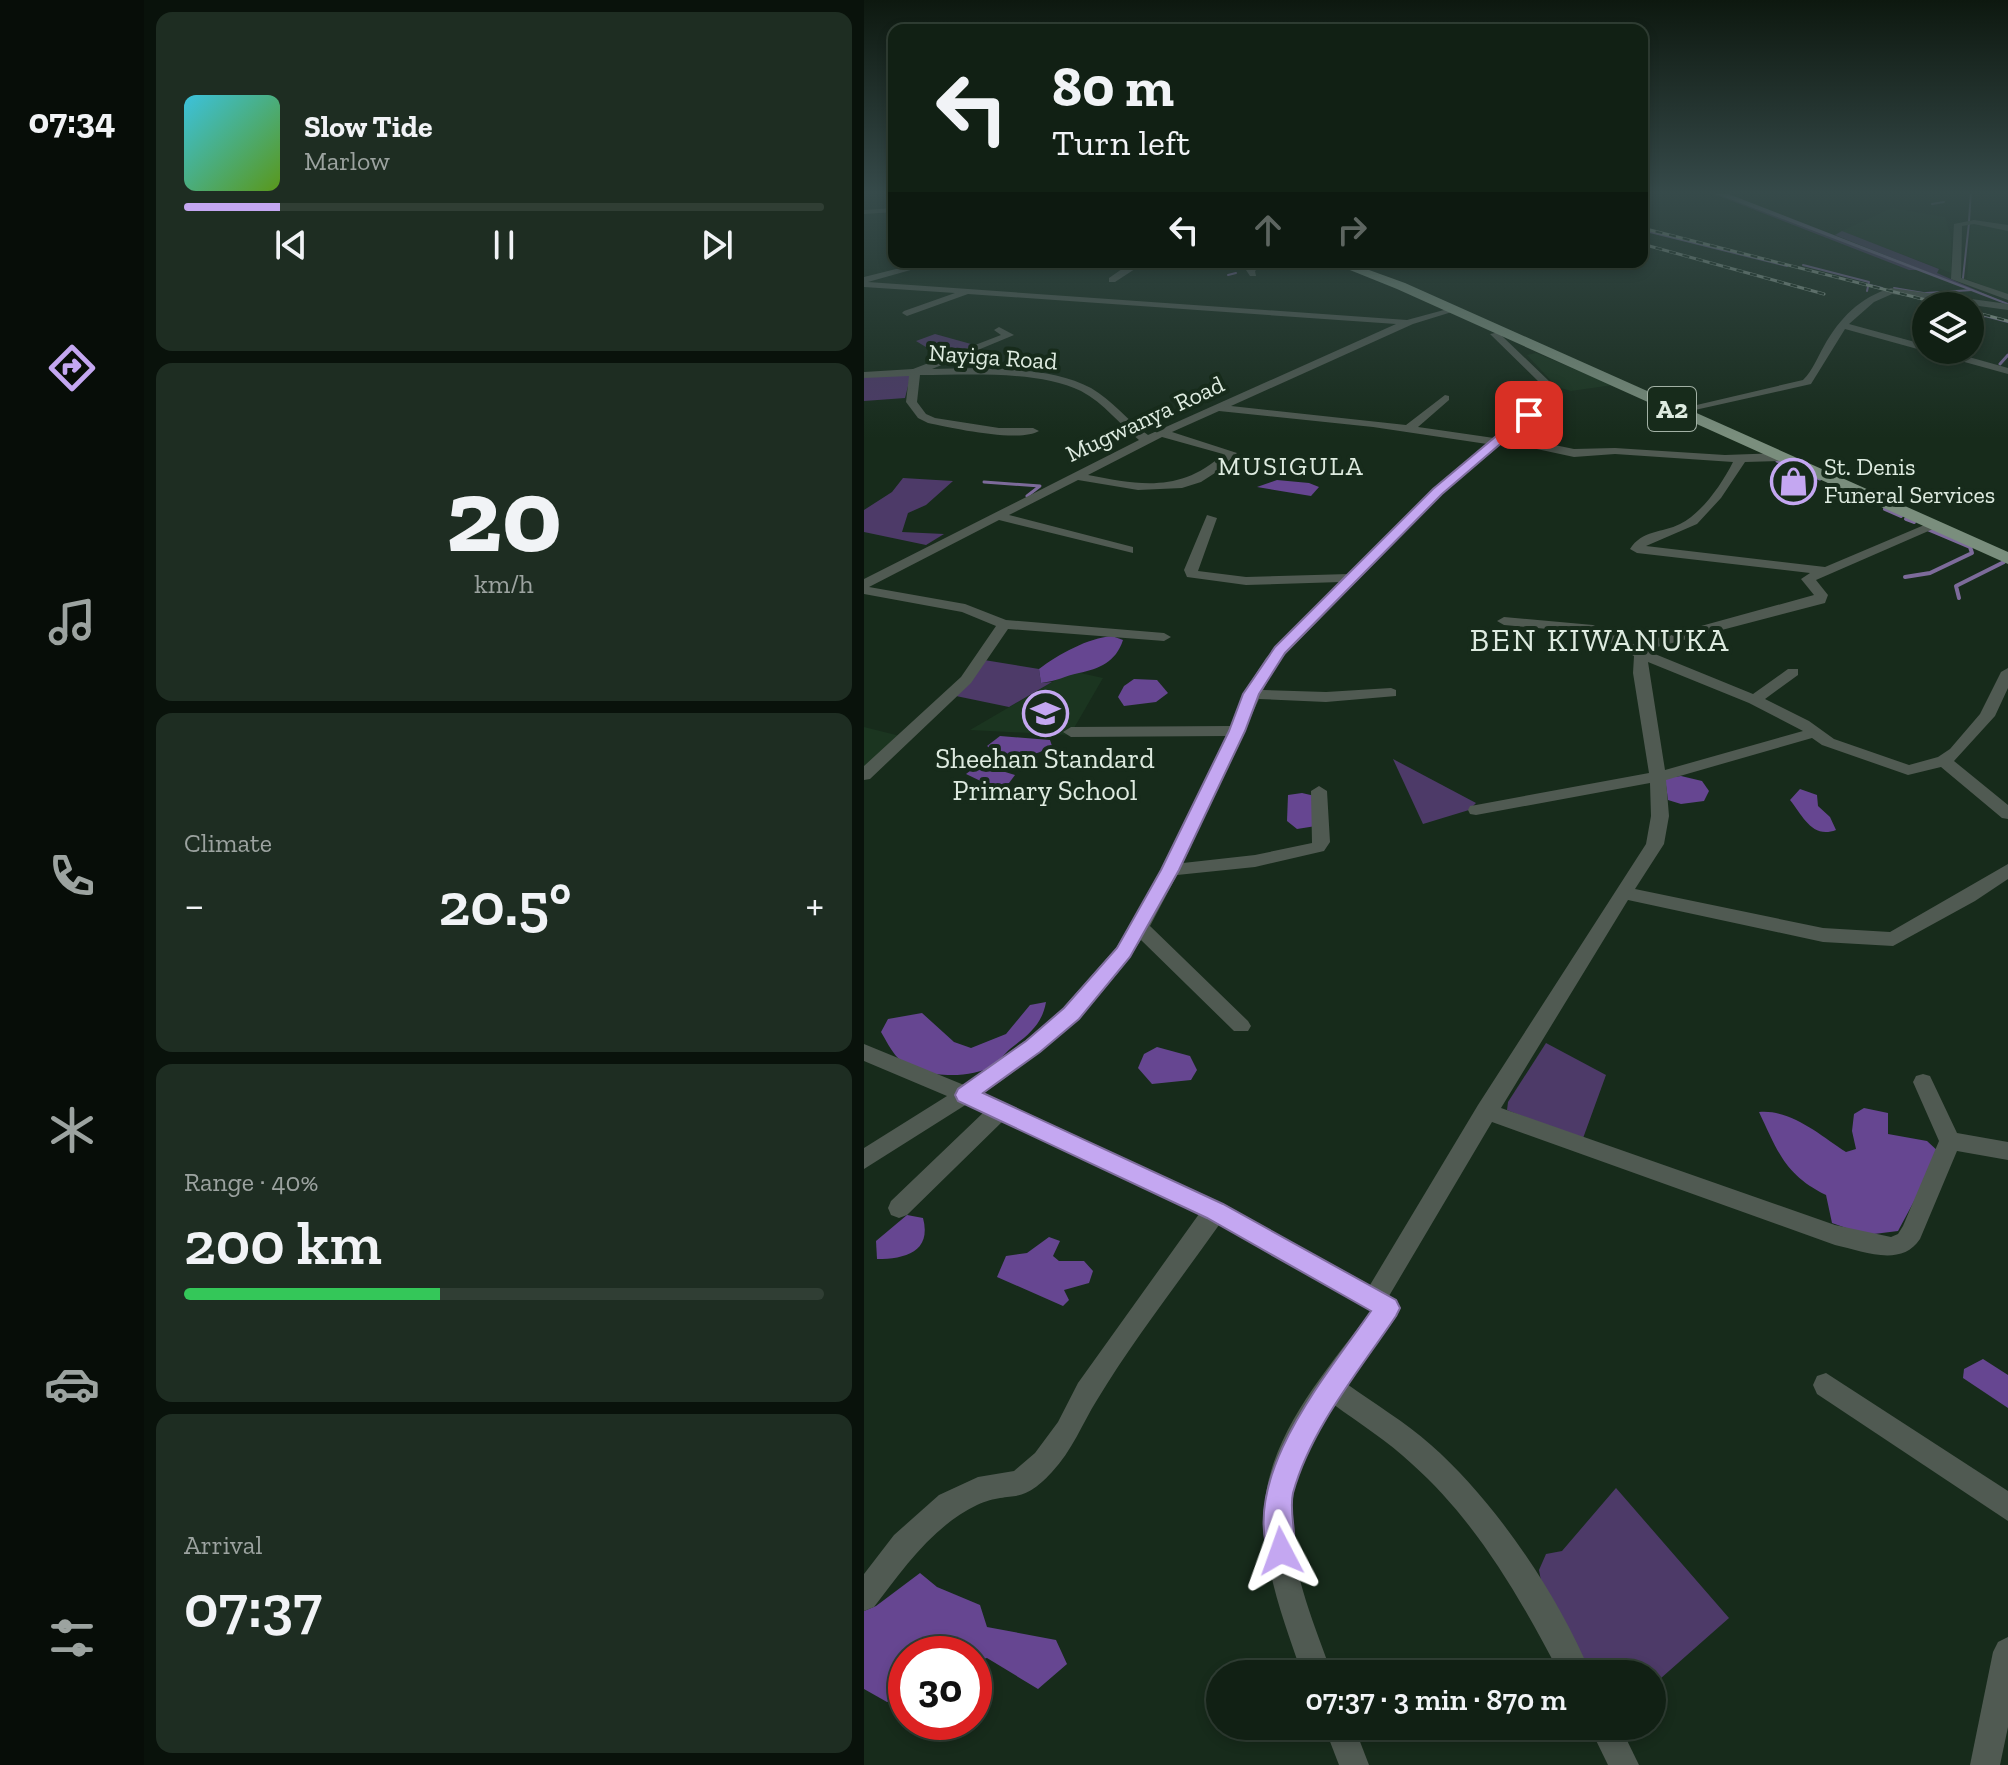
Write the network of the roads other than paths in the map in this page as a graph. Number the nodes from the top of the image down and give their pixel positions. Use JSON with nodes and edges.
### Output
{"nodes":[{"id":1,"x":895,"y":273,"type":"edge"},
{"id":2,"x":1123,"y":273,"type":"edge"},
{"id":3,"x":1364,"y":273,"type":"edge"},
{"id":4,"x":1956,"y":273,"type":"edge"},
{"id":5,"x":1112,"y":280,"type":"dead end"},
{"id":6,"x":864,"y":282,"type":"edge"},
{"id":7,"x":974,"y":290,"type":"junction"},
{"id":8,"x":2008,"y":297,"type":"edge"},
{"id":9,"x":1295,"y":300,"type":"dead end"},
{"id":10,"x":2008,"y":307,"type":"edge"},
{"id":11,"x":1452,"y":309,"type":"junction"},
{"id":12,"x":1257,"y":312,"type":"junction"},
{"id":13,"x":907,"y":313,"type":"dead end"},
{"id":14,"x":1410,"y":322,"type":"junction"},
{"id":15,"x":1843,"y":325,"type":"junction"},
{"id":16,"x":999,"y":330,"type":"dead end"},
{"id":17,"x":1501,"y":333,"type":"junction"},
{"id":18,"x":1912,"y":344,"type":"edge"},
{"id":19,"x":1983,"y":364,"type":"edge"},
{"id":20,"x":2008,"y":371,"type":"edge"},
{"id":21,"x":915,"y":372,"type":"junction"},
{"id":22,"x":864,"y":375,"type":"edge"},
{"id":23,"x":1445,"y":398,"type":"dead end"},
{"id":24,"x":1218,"y":408,"type":"junction"},
{"id":25,"x":1677,"y":411,"type":"junction"},
{"id":26,"x":1409,"y":429,"type":"junction"},
{"id":27,"x":1033,"y":431,"type":"dead end"},
{"id":28,"x":1161,"y":433,"type":"junction"},
{"id":29,"x":1147,"y":440,"type":"junction"},
{"id":30,"x":1498,"y":440,"type":"junction"},
{"id":31,"x":1780,"y":457,"type":"junction"},
{"id":32,"x":1740,"y":459,"type":"junction"},
{"id":33,"x":1075,"y":476,"type":"junction"},
{"id":34,"x":998,"y":516,"type":"junction"},
{"id":35,"x":1211,"y":518,"type":"dead end"},
{"id":36,"x":1934,"y":526,"type":"junction"},
{"id":37,"x":1128,"y":550,"type":"dead end"},
{"id":38,"x":2008,"y":559,"type":"edge"},
{"id":39,"x":1824,"y":571,"type":"junction"},
{"id":40,"x":1350,"y":578,"type":"junction"},
{"id":41,"x":864,"y":584,"type":"edge"},
{"id":42,"x":864,"y":590,"type":"edge"},
{"id":43,"x":1504,"y":621,"type":"dead end"},
{"id":44,"x":1004,"y":624,"type":"junction"},
{"id":45,"x":1164,"y":637,"type":"dead end"},
{"id":46,"x":1641,"y":654,"type":"junction"},
{"id":47,"x":1793,"y":672,"type":"dead end"},
{"id":48,"x":2008,"y":672,"type":"edge"},
{"id":49,"x":1391,"y":693,"type":"dead end"},
{"id":50,"x":1251,"y":694,"type":"junction"},
{"id":51,"x":1754,"y":700,"type":"junction"},
{"id":52,"x":1237,"y":731,"type":"junction"},
{"id":53,"x":1071,"y":732,"type":"dead end"},
{"id":54,"x":1813,"y":733,"type":"junction"},
{"id":55,"x":1944,"y":761,"type":"junction"},
{"id":56,"x":864,"y":775,"type":"edge"},
{"id":57,"x":1658,"y":777,"type":"junction"},
{"id":58,"x":1319,"y":791,"type":"dead end"},
{"id":59,"x":1476,"y":810,"type":"dead end"},
{"id":60,"x":2008,"y":814,"type":"edge"},
{"id":61,"x":1170,"y":870,"type":"junction"},
{"id":62,"x":2000,"y":875,"type":"edge"},
{"id":63,"x":2008,"y":892,"type":"edge"},
{"id":64,"x":1626,"y":893,"type":"junction"},
{"id":65,"x":1139,"y":926,"type":"junction"},
{"id":66,"x":1241,"y":1026,"type":"dead end"},
{"id":67,"x":864,"y":1052,"type":"edge"},
{"id":68,"x":1923,"y":1082,"type":"dead end"},
{"id":69,"x":965,"y":1095,"type":"junction"},
{"id":70,"x":1001,"y":1109,"type":"junction"},
{"id":71,"x":1486,"y":1111,"type":"junction"},
{"id":72,"x":1950,"y":1141,"type":"junction"},
{"id":73,"x":2008,"y":1151,"type":"edge"},
{"id":74,"x":864,"y":1160,"type":"edge"},
{"id":75,"x":899,"y":1208,"type":"dead end"},
{"id":76,"x":1215,"y":1211,"type":"junction"},
{"id":77,"x":1375,"y":1298,"type":"junction"},
{"id":78,"x":1826,"y":1385,"type":"dead end"},
{"id":79,"x":1332,"y":1388,"type":"junction"},
{"id":80,"x":2008,"y":1507,"type":"edge"},
{"id":81,"x":864,"y":1597,"type":"edge"},
{"id":82,"x":2008,"y":1652,"type":"edge"},
{"id":83,"x":1313,"y":1660,"type":"edge"},
{"id":84,"x":1568,"y":1660,"type":"edge"},
{"id":85,"x":2005,"y":1689,"type":"edge"},
{"id":86,"x":1344,"y":1740,"type":"edge"},
{"id":87,"x":1611,"y":1740,"type":"edge"},
{"id":88,"x":1354,"y":1765,"type":"edge"},
{"id":89,"x":1624,"y":1765,"type":"edge"},
{"id":90,"x":1985,"y":1765,"type":"edge"}],
"edges":[{"from":1,"to":6,"type":"street"},
{"from":2,"to":5,"type":"street"},
{"from":3,"to":11,"type":"main road","number":"A2"},
{"from":4,"to":8,"type":"street"},
{"from":6,"to":7,"type":"street"},
{"from":7,"to":12,"type":"street"},
{"from":7,"to":13,"type":"street"},
{"from":9,"to":12,"type":"street"},
{"from":10,"to":15,"type":"street"},
{"from":11,"to":14,"type":"street","name":"Mugwanya Road"},
{"from":11,"to":17,"type":"main road","number":"A2"},
{"from":12,"to":14,"type":"street"},
{"from":14,"to":24,"type":"street","name":"Mugwanya Road"},
{"from":15,"to":18,"type":"street"},
{"from":15,"to":25,"type":"street"},
{"from":16,"to":21,"type":"street"},
{"from":17,"to":25,"type":"main road","number":"A2"},
{"from":17,"to":30,"type":"street"},
{"from":19,"to":20,"type":"street"},
{"from":21,"to":22,"type":"street","name":"Nayiga Road"},
{"from":21,"to":27,"type":"street"},
{"from":21,"to":29,"type":"street","name":"Nayiga Road"},
{"from":23,"to":26,"type":"street"},
{"from":24,"to":26,"type":"street"},
{"from":24,"to":28,"type":"street","name":"Mugwanya Road"},
{"from":25,"to":31,"type":"main road","number":"A2"},
{"from":26,"to":30,"type":"street"},
{"from":28,"to":29,"type":"street","name":"Mugwanya Road"},
{"from":28,"to":33,"type":"street"},
{"from":29,"to":33,"type":"street","name":"Mugwanya Road"},
{"from":30,"to":32,"type":"street"},
{"from":30,"to":40,"type":"street"},
{"from":31,"to":32,"type":"street"},
{"from":31,"to":36,"type":"main road","number":"A2"},
{"from":32,"to":39,"type":"street"},
{"from":33,"to":34,"type":"street","name":"Mugwanya Road"},
{"from":34,"to":37,"type":"street"},
{"from":34,"to":41,"type":"street","name":"Mugwanya Road"},
{"from":35,"to":40,"type":"street"},
{"from":36,"to":38,"type":"main road","number":"A2"},
{"from":36,"to":39,"type":"street"},
{"from":39,"to":46,"type":"street"},
{"from":40,"to":50,"type":"street"},
{"from":42,"to":44,"type":"street"},
{"from":43,"to":46,"type":"street"},
{"from":44,"to":45,"type":"street"},
{"from":44,"to":56,"type":"street"},
{"from":46,"to":51,"type":"street"},
{"from":46,"to":57,"type":"street"},
{"from":47,"to":51,"type":"street"},
{"from":48,"to":55,"type":"street"},
{"from":49,"to":50,"type":"street"},
{"from":50,"to":52,"type":"street"},
{"from":51,"to":54,"type":"street"},
{"from":52,"to":53,"type":"street"},
{"from":52,"to":61,"type":"street"},
{"from":54,"to":55,"type":"street"},
{"from":54,"to":57,"type":"street"},
{"from":55,"to":60,"type":"street"},
{"from":57,"to":59,"type":"street"},
{"from":57,"to":64,"type":"street"},
{"from":58,"to":61,"type":"street"},
{"from":61,"to":65,"type":"street"},
{"from":62,"to":63,"type":"street"},
{"from":62,"to":64,"type":"street"},
{"from":64,"to":71,"type":"street"},
{"from":65,"to":66,"type":"street"},
{"from":65,"to":69,"type":"street"},
{"from":67,"to":69,"type":"street"},
{"from":68,"to":72,"type":"street"},
{"from":69,"to":70,"type":"street"},
{"from":69,"to":74,"type":"street"},
{"from":70,"to":75,"type":"street"},
{"from":70,"to":76,"type":"street"},
{"from":71,"to":72,"type":"street"},
{"from":71,"to":77,"type":"street"},
{"from":72,"to":73,"type":"street"},
{"from":76,"to":77,"type":"street"},
{"from":76,"to":81,"type":"street"},
{"from":77,"to":79,"type":"street"},
{"from":78,"to":80,"type":"street"},
{"from":79,"to":83,"type":"street"},
{"from":79,"to":84,"type":"street"},
{"from":82,"to":85,"type":"street"},
{"from":85,"to":90,"type":"street"},
{"from":86,"to":88,"type":"street"},
{"from":87,"to":89,"type":"street"}]}
